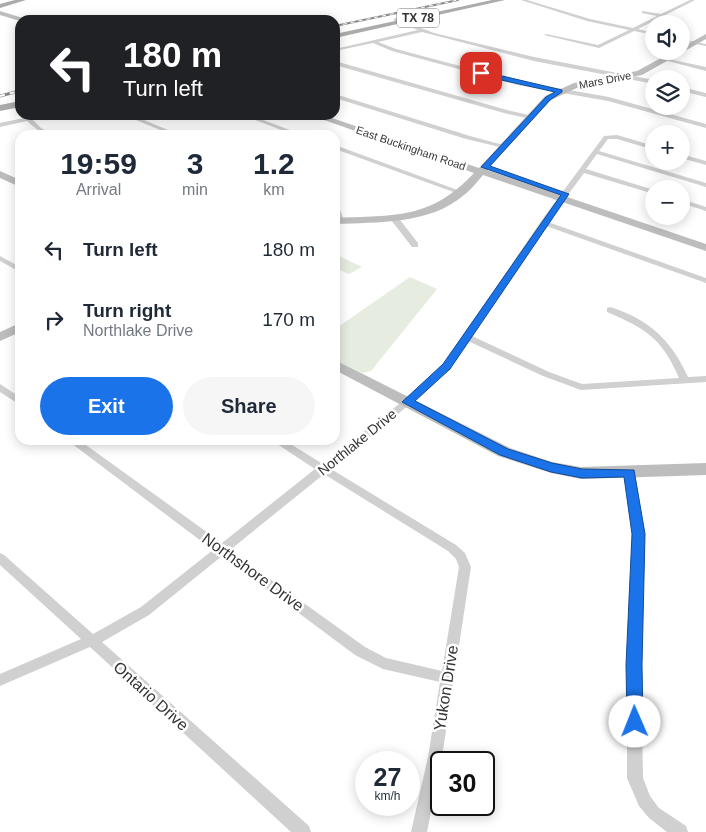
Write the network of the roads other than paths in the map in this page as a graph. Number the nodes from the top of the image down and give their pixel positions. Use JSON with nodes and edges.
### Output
{"nodes":[{"id":1,"x":11,"y":0,"type":"edge"},
{"id":2,"x":23,"y":0,"type":"edge"},
{"id":3,"x":483,"y":0,"type":"edge"},
{"id":4,"x":502,"y":0,"type":"edge"},
{"id":5,"x":522,"y":0,"type":"edge"},
{"id":6,"x":693,"y":0,"type":"edge"},
{"id":7,"x":0,"y":4,"type":"edge"},
{"id":8,"x":459,"y":7,"type":"junction"},
{"id":9,"x":644,"y":12,"type":"dead end"},
{"id":10,"x":0,"y":13,"type":"edge"},
{"id":11,"x":658,"y":15,"type":"edge"},
{"id":12,"x":665,"y":15,"type":"edge"},
{"id":13,"x":0,"y":17,"type":"edge"},
{"id":14,"x":15,"y":20,"type":"edge"},
{"id":15,"x":398,"y":20,"type":"junction"},
{"id":16,"x":15,"y":21,"type":"edge"},
{"id":17,"x":645,"y":25,"type":"edge"},
{"id":18,"x":423,"y":30,"type":"junction"},
{"id":19,"x":635,"y":30,"type":"junction"},
{"id":20,"x":340,"y":31,"type":"edge"},
{"id":21,"x":645,"y":32,"type":"edge"},
{"id":22,"x":340,"y":35,"type":"edge"},
{"id":23,"x":546,"y":35,"type":"dead end"},
{"id":24,"x":706,"y":36,"type":"edge"},
{"id":25,"x":373,"y":41,"type":"junction"},
{"id":26,"x":690,"y":42,"type":"edge"},
{"id":27,"x":695,"y":43,"type":"junction"},
{"id":28,"x":706,"y":45,"type":"edge"},
{"id":29,"x":690,"y":46,"type":"edge"},
{"id":30,"x":340,"y":49,"type":"edge"},
{"id":31,"x":664,"y":60,"type":"edge"},
{"id":32,"x":670,"y":60,"type":"edge"},
{"id":33,"x":340,"y":64,"type":"edge"},
{"id":34,"x":706,"y":69,"type":"edge"},
{"id":35,"x":627,"y":76,"type":"junction"},
{"id":36,"x":645,"y":80,"type":"edge"},
{"id":37,"x":560,"y":91,"type":"junction"},
{"id":38,"x":690,"y":91,"type":"edge"},
{"id":39,"x":706,"y":95,"type":"edge"},
{"id":40,"x":340,"y":98,"type":"edge"},
{"id":41,"x":15,"y":100,"type":"edge"},
{"id":42,"x":0,"y":103,"type":"edge"},
{"id":43,"x":15,"y":105,"type":"edge"},
{"id":44,"x":0,"y":108,"type":"edge"},
{"id":45,"x":531,"y":117,"type":"junction"},
{"id":46,"x":340,"y":119,"type":"edge"},
{"id":47,"x":24,"y":120,"type":"edge"},
{"id":48,"x":30,"y":120,"type":"edge"},
{"id":49,"x":140,"y":120,"type":"edge"},
{"id":50,"x":258,"y":120,"type":"edge"},
{"id":51,"x":330,"y":120,"type":"edge"},
{"id":52,"x":0,"y":125,"type":"edge"},
{"id":53,"x":706,"y":126,"type":"edge"},
{"id":54,"x":42,"y":130,"type":"edge"},
{"id":55,"x":164,"y":130,"type":"edge"},
{"id":56,"x":286,"y":130,"type":"edge"},
{"id":57,"x":645,"y":145,"type":"edge"},
{"id":58,"x":504,"y":146,"type":"junction"},
{"id":59,"x":340,"y":150,"type":"edge"},
{"id":60,"x":594,"y":152,"type":"junction"},
{"id":61,"x":690,"y":159,"type":"edge"},
{"id":62,"x":706,"y":163,"type":"edge"},
{"id":63,"x":483,"y":169,"type":"junction"},
{"id":64,"x":582,"y":170,"type":"junction"},
{"id":65,"x":0,"y":174,"type":"edge"},
{"id":66,"x":15,"y":182,"type":"edge"},
{"id":67,"x":706,"y":185,"type":"edge"},
{"id":68,"x":645,"y":189,"type":"edge"},
{"id":69,"x":461,"y":193,"type":"junction"},
{"id":70,"x":564,"y":196,"type":"junction"},
{"id":71,"x":690,"y":204,"type":"edge"},
{"id":72,"x":706,"y":209,"type":"edge"},
{"id":73,"x":394,"y":218,"type":"junction"},
{"id":74,"x":340,"y":220,"type":"edge"},
{"id":75,"x":544,"y":223,"type":"junction"},
{"id":76,"x":706,"y":242,"type":"edge"},
{"id":77,"x":415,"y":245,"type":"dead end"},
{"id":78,"x":706,"y":248,"type":"edge"},
{"id":79,"x":0,"y":258,"type":"edge"},
{"id":80,"x":15,"y":267,"type":"edge"},
{"id":81,"x":706,"y":281,"type":"edge"},
{"id":82,"x":610,"y":310,"type":"dead end"},
{"id":83,"x":15,"y":329,"type":"edge"},
{"id":84,"x":0,"y":337,"type":"edge"},
{"id":85,"x":467,"y":337,"type":"junction"},
{"id":86,"x":340,"y":367,"type":"edge"},
{"id":87,"x":706,"y":379,"type":"edge"},
{"id":88,"x":685,"y":380,"type":"junction"},
{"id":89,"x":0,"y":387,"type":"edge"},
{"id":90,"x":15,"y":398,"type":"edge"},
{"id":91,"x":407,"y":402,"type":"junction"},
{"id":92,"x":79,"y":445,"type":"edge"},
{"id":93,"x":284,"y":445,"type":"edge"},
{"id":94,"x":324,"y":469,"type":"junction"},
{"id":95,"x":706,"y":469,"type":"edge"},
{"id":96,"x":630,"y":473,"type":"junction"},
{"id":97,"x":223,"y":550,"type":"junction"},
{"id":98,"x":0,"y":558,"type":"edge"},
{"id":99,"x":91,"y":641,"type":"junction"},
{"id":100,"x":447,"y":678,"type":"junction"},
{"id":101,"x":0,"y":680,"type":"edge"},
{"id":102,"x":304,"y":832,"type":"edge"},
{"id":103,"x":419,"y":832,"type":"edge"},
{"id":104,"x":680,"y":832,"type":"edge"}],
"edges":[{"from":1,"to":7,"type":"main road"},
{"from":2,"to":7,"type":"main road"},
{"from":3,"to":8,"type":"main road","number":"TX 78"},
{"from":4,"to":8,"type":"main road","number":"TX 78"},
{"from":5,"to":19,"type":"street"},
{"from":6,"to":12,"type":"street"},
{"from":8,"to":15,"type":"main road","number":"TX 78"},
{"from":9,"to":11,"type":"street"},
{"from":10,"to":14,"type":"street"},
{"from":13,"to":16,"type":"street"},
{"from":15,"to":18,"type":"street"},
{"from":15,"to":20,"type":"main road","number":"TX 78"},
{"from":15,"to":22,"type":"main road","number":"TX 78"},
{"from":17,"to":19,"type":"street"},
{"from":18,"to":25,"type":"street"},
{"from":18,"to":35,"type":"street"},
{"from":19,"to":21,"type":"street"},
{"from":19,"to":23,"type":"street"},
{"from":24,"to":27,"type":"street","name":"Mars Drive"},
{"from":25,"to":30,"type":"street"},
{"from":25,"to":37,"type":"street"},
{"from":26,"to":27,"type":"street"},
{"from":27,"to":28,"type":"street"},
{"from":27,"to":29,"type":"street","name":"Mars Drive"},
{"from":31,"to":35,"type":"street","name":"Mars Drive"},
{"from":32,"to":34,"type":"street"},
{"from":33,"to":45,"type":"street"},
{"from":35,"to":36,"type":"street"},
{"from":35,"to":37,"type":"street","name":"Mars Drive"},
{"from":37,"to":45,"type":"street","name":"Mars Drive"},
{"from":37,"to":53,"type":"street"},
{"from":38,"to":39,"type":"street"},
{"from":40,"to":58,"type":"street"},
{"from":41,"to":42,"type":"main road"},
{"from":43,"to":44,"type":"main road"},
{"from":45,"to":58,"type":"street","name":"Mars Drive"},
{"from":46,"to":63,"type":"street","name":"East Buckingham Road"},
{"from":47,"to":52,"type":"street"},
{"from":48,"to":54,"type":"street"},
{"from":49,"to":55,"type":"street"},
{"from":50,"to":56,"type":"street"},
{"from":51,"to":63,"type":"street","name":"East Buckingham Road"},
{"from":57,"to":60,"type":"street","name":"Northlake Drive"},
{"from":58,"to":63,"type":"street","name":"Mars Drive"},
{"from":59,"to":69,"type":"street"},
{"from":60,"to":64,"type":"street","name":"Northlake Drive"},
{"from":60,"to":67,"type":"street"},
{"from":61,"to":62,"type":"street"},
{"from":63,"to":69,"type":"street","name":"Mars Drive"},
{"from":63,"to":70,"type":"street","name":"East Buckingham Road"},
{"from":64,"to":68,"type":"street"},
{"from":64,"to":70,"type":"street","name":"Northlake Drive"},
{"from":65,"to":66,"type":"street"},
{"from":69,"to":73,"type":"street","name":"Mars Drive"},
{"from":70,"to":75,"type":"street","name":"Northlake Drive"},
{"from":70,"to":76,"type":"street","name":"East Buckingham Road"},
{"from":70,"to":78,"type":"street","name":"East Buckingham Road"},
{"from":71,"to":72,"type":"street"},
{"from":73,"to":74,"type":"street","name":"Mars Drive"},
{"from":73,"to":77,"type":"street"},
{"from":75,"to":81,"type":"street"},
{"from":75,"to":85,"type":"street","name":"Northlake Drive"},
{"from":79,"to":80,"type":"street"},
{"from":82,"to":88,"type":"street"},
{"from":83,"to":84,"type":"street"},
{"from":85,"to":88,"type":"street"},
{"from":85,"to":91,"type":"street","name":"Northlake Drive"},
{"from":86,"to":91,"type":"street"},
{"from":87,"to":88,"type":"street"},
{"from":89,"to":90,"type":"street"},
{"from":91,"to":94,"type":"street","name":"Northlake Drive"},
{"from":91,"to":96,"type":"street"},
{"from":92,"to":97,"type":"street","name":"Northshore Drive"},
{"from":93,"to":94,"type":"street"},
{"from":94,"to":97,"type":"street","name":"Northlake Drive"},
{"from":94,"to":100,"type":"street","name":"Yukon Drive"},
{"from":95,"to":96,"type":"street"},
{"from":96,"to":104,"type":"street"},
{"from":97,"to":99,"type":"street","name":"Northlake Drive"},
{"from":97,"to":100,"type":"street","name":"Northshore Drive"},
{"from":98,"to":99,"type":"street","name":"Ontario Drive"},
{"from":99,"to":101,"type":"street","name":"Northlake Drive"},
{"from":99,"to":102,"type":"street","name":"Ontario Drive"},
{"from":100,"to":103,"type":"street","name":"Yukon Drive"}]}
